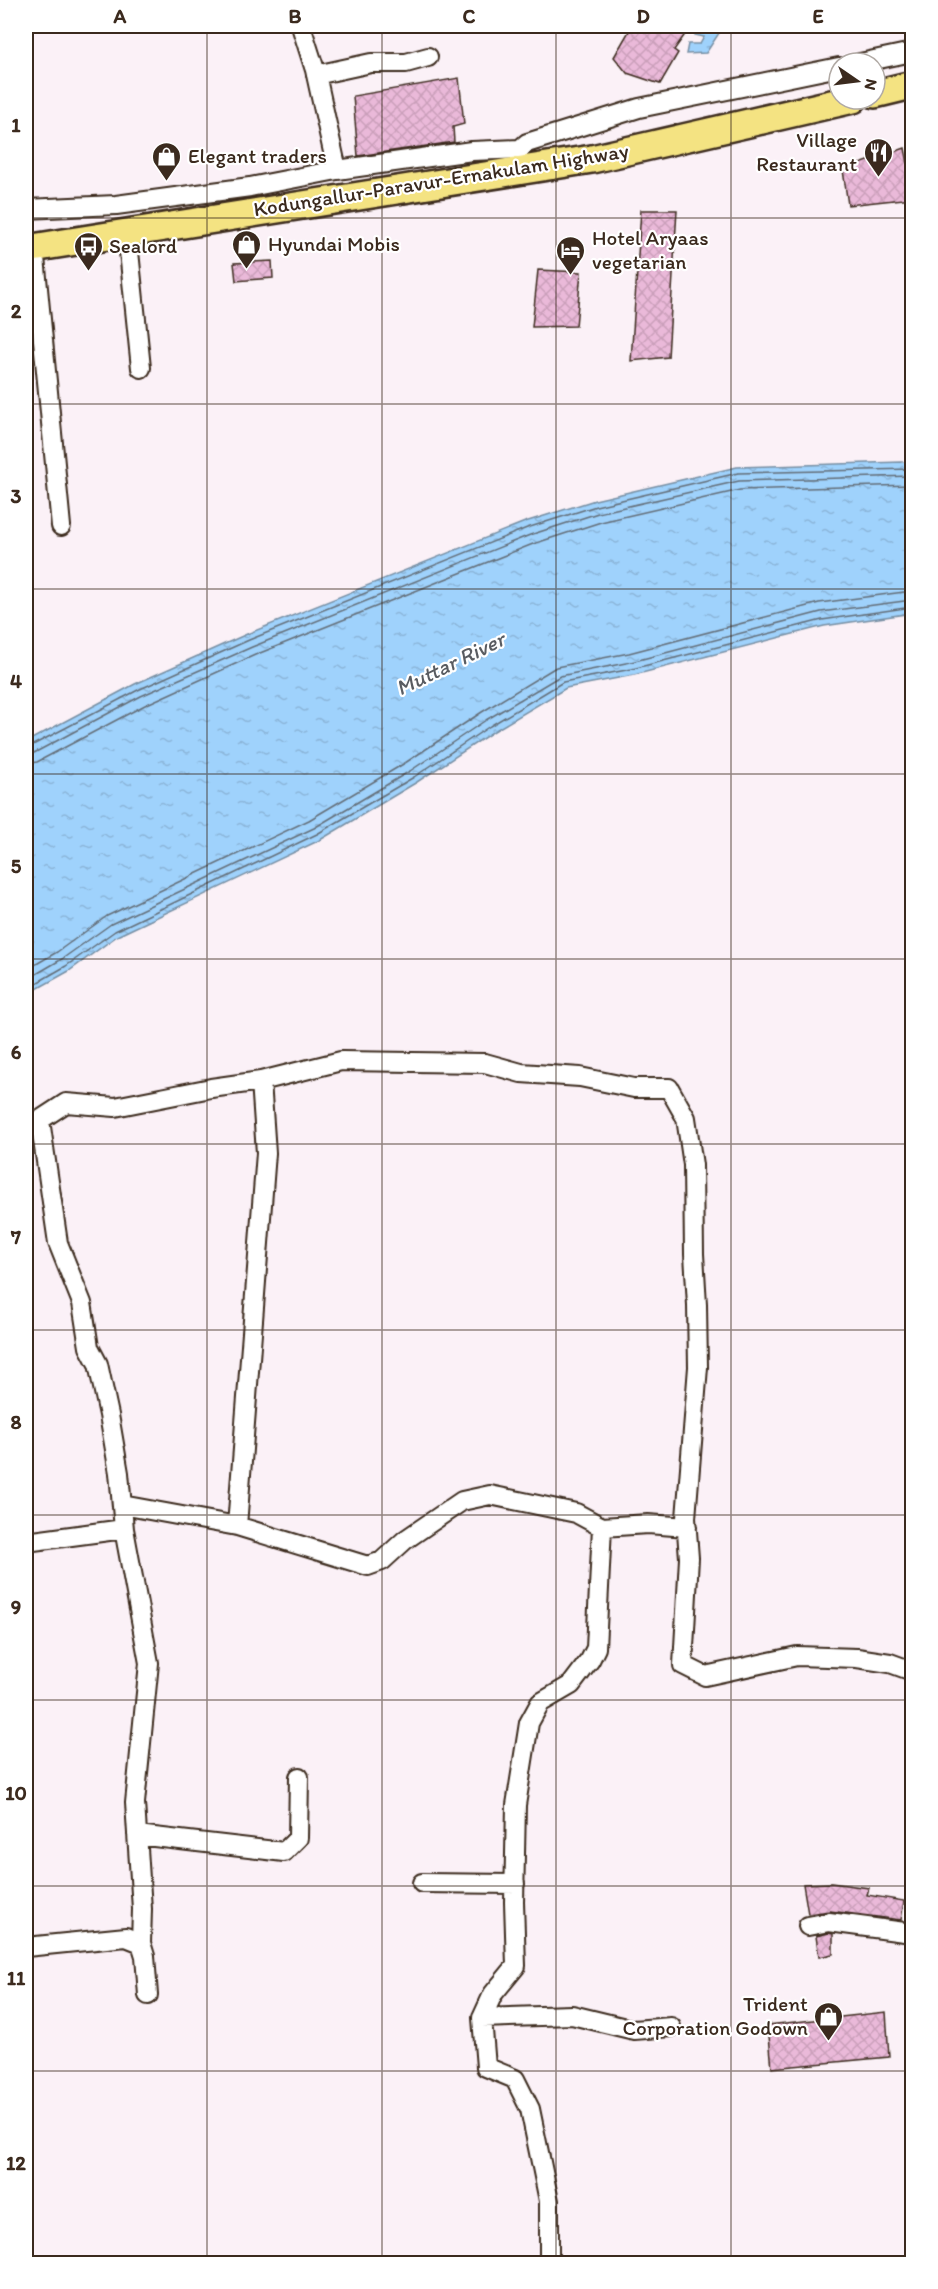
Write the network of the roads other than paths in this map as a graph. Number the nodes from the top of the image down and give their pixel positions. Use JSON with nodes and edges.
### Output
{"nodes":[{"id":1,"x":301,"y":26,"type":"edge"},
{"id":2,"x":912,"y":52,"type":"edge"},
{"id":3,"x":428,"y":57,"type":"dead end"},
{"id":4,"x":887,"y":57,"type":"edge"},
{"id":5,"x":827,"y":69,"type":"edge"},
{"id":6,"x":316,"y":75,"type":"junction"},
{"id":7,"x":912,"y":85,"type":"edge"},
{"id":8,"x":887,"y":91,"type":"edge"},
{"id":9,"x":827,"y":105,"type":"edge"},
{"id":10,"x":337,"y":170,"type":"junction"},
{"id":11,"x":26,"y":209,"type":"edge"},
{"id":12,"x":127,"y":232,"type":"junction"},
{"id":13,"x":30,"y":248,"type":"edge"},
{"id":14,"x":141,"y":368,"type":"dead end"},
{"id":15,"x":61,"y":526,"type":"dead end"},
{"id":16,"x":261,"y":1082,"type":"junction"},
{"id":17,"x":122,"y":1505,"type":"junction"},
{"id":18,"x":237,"y":1526,"type":"junction"},
{"id":19,"x":603,"y":1527,"type":"junction"},
{"id":20,"x":687,"y":1527,"type":"junction"},
{"id":21,"x":124,"y":1529,"type":"junction"},
{"id":22,"x":26,"y":1542,"type":"edge"},
{"id":23,"x":912,"y":1671,"type":"edge"},
{"id":24,"x":300,"y":1777,"type":"dead end"},
{"id":25,"x":137,"y":1835,"type":"junction"},
{"id":26,"x":422,"y":1883,"type":"dead end"},
{"id":27,"x":515,"y":1884,"type":"junction"},
{"id":28,"x":808,"y":1926,"type":"dead end"},
{"id":29,"x":912,"y":1933,"type":"edge"},
{"id":30,"x":141,"y":1943,"type":"junction"},
{"id":31,"x":26,"y":1947,"type":"edge"},
{"id":32,"x":148,"y":1995,"type":"dead end"},
{"id":33,"x":482,"y":2018,"type":"junction"},
{"id":34,"x":671,"y":2027,"type":"dead end"},
{"id":35,"x":549,"y":2264,"type":"edge"}],
"edges":[{"from":1,"to":6,"type":"street"},
{"from":2,"to":4,"type":"street"},
{"from":3,"to":6,"type":"street"},
{"from":5,"to":10,"type":"street"},
{"from":6,"to":10,"type":"street"},
{"from":7,"to":8,"type":"highway"},
{"from":9,"to":12,"type":"highway","name":"Kodungallur-Paravur-Ernakulam Highway"},
{"from":10,"to":11,"type":"street"},
{"from":12,"to":13,"type":"highway","name":"Kodungallur-Paravur-Ernakulam Highway"},
{"from":12,"to":14,"type":"street"},
{"from":13,"to":15,"type":"street"},
{"from":16,"to":17,"type":"street"},
{"from":16,"to":18,"type":"street"},
{"from":16,"to":20,"type":"street"},
{"from":17,"to":18,"type":"street"},
{"from":17,"to":21,"type":"street"},
{"from":18,"to":19,"type":"street"},
{"from":19,"to":20,"type":"street"},
{"from":19,"to":27,"type":"street"},
{"from":20,"to":23,"type":"street"},
{"from":21,"to":22,"type":"street"},
{"from":21,"to":25,"type":"street"},
{"from":24,"to":25,"type":"street"},
{"from":25,"to":30,"type":"street"},
{"from":26,"to":27,"type":"street"},
{"from":27,"to":33,"type":"street"},
{"from":28,"to":29,"type":"street"},
{"from":30,"to":31,"type":"street"},
{"from":30,"to":32,"type":"street"},
{"from":33,"to":34,"type":"street"},
{"from":33,"to":35,"type":"street"}]}
